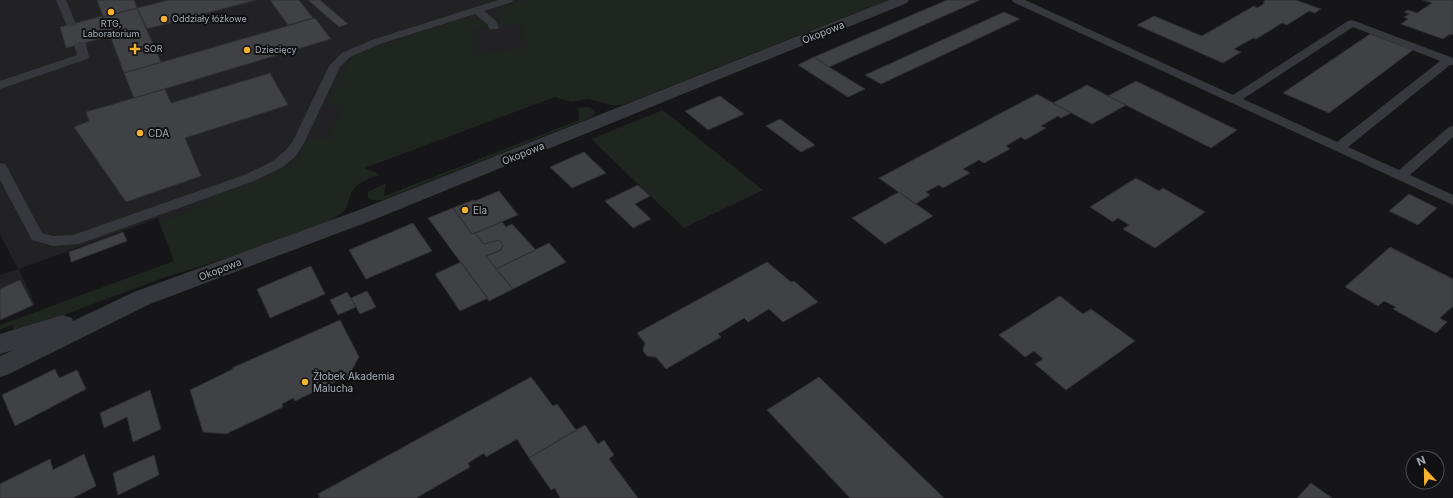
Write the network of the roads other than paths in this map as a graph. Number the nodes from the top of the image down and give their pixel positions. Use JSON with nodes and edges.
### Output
{"nodes":[{"id":1,"x":61,"y":0,"type":"edge"},
{"id":2,"x":508,"y":0,"type":"edge"},
{"id":3,"x":902,"y":0,"type":"edge"},
{"id":4,"x":1017,"y":0,"type":"edge"},
{"id":5,"x":476,"y":10,"type":"junction"},
{"id":6,"x":72,"y":24,"type":"dead end"},
{"id":7,"x":494,"y":26,"type":"dead end"},
{"id":8,"x":80,"y":44,"type":"dead end"},
{"id":9,"x":1451,"y":61,"type":"edge"},
{"id":10,"x":0,"y":85,"type":"edge"},
{"id":11,"x":1235,"y":99,"type":"junction"},
{"id":12,"x":1453,"y":130,"type":"edge"},
{"id":13,"x":1339,"y":147,"type":"junction"},
{"id":14,"x":0,"y":167,"type":"edge"},
{"id":15,"x":1401,"y":176,"type":"junction"},
{"id":16,"x":1453,"y":200,"type":"edge"},
{"id":17,"x":141,"y":299,"type":"junction"},
{"id":18,"x":0,"y":344,"type":"edge"},
{"id":19,"x":0,"y":367,"type":"edge"}],
"edges":[{"from":1,"to":6,"type":"lane"},
{"from":2,"to":5,"type":"lane"},
{"from":3,"to":17,"type":"street","name":"Okopowa"},
{"from":4,"to":11,"type":"lane"},
{"from":5,"to":7,"type":"lane"},
{"from":5,"to":14,"type":"lane"},
{"from":8,"to":10,"type":"lane"},
{"from":9,"to":11,"type":"lane"},
{"from":9,"to":13,"type":"lane"},
{"from":11,"to":13,"type":"lane"},
{"from":12,"to":15,"type":"lane"},
{"from":13,"to":15,"type":"lane"},
{"from":15,"to":16,"type":"lane"},
{"from":17,"to":18,"type":"street","name":"Okopowa"},
{"from":17,"to":19,"type":"street","name":"Okopowa"}]}
